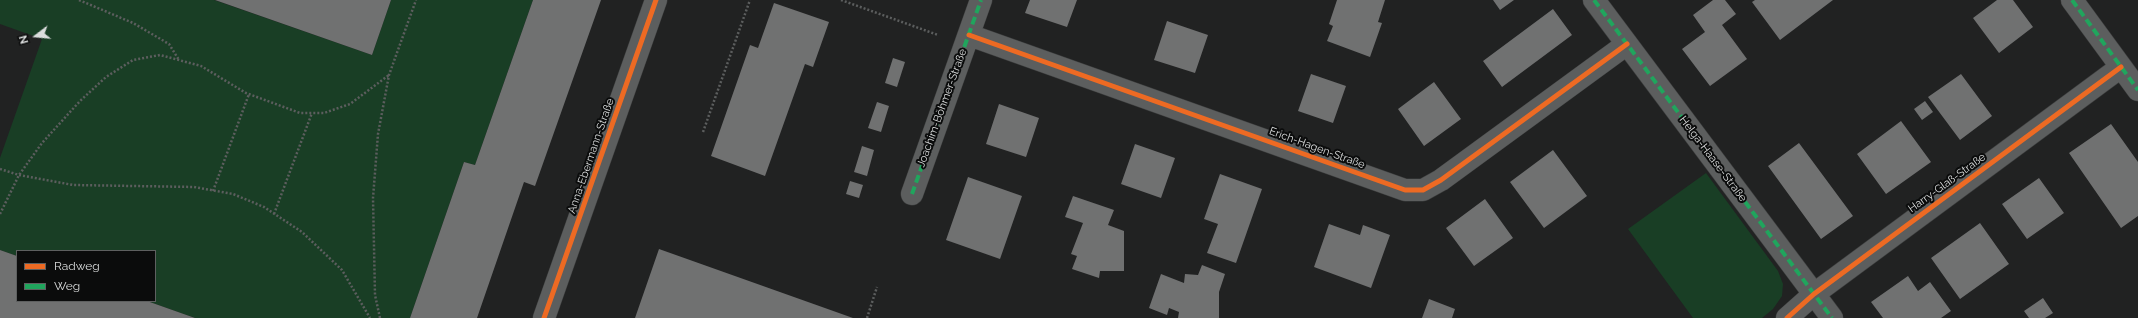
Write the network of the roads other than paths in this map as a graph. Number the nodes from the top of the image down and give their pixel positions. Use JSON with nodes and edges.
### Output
{"nodes":[{"id":1,"x":656,"y":0,"type":"edge"},
{"id":2,"x":981,"y":0,"type":"edge"},
{"id":3,"x":1594,"y":0,"type":"edge"},
{"id":4,"x":2072,"y":0,"type":"edge"},
{"id":5,"x":967,"y":40,"type":"junction"},
{"id":6,"x":1627,"y":44,"type":"junction"},
{"id":7,"x":2121,"y":67,"type":"junction"},
{"id":8,"x":2138,"y":90,"type":"edge"},
{"id":9,"x":912,"y":194,"type":"dead end"},
{"id":10,"x":1814,"y":294,"type":"junction"},
{"id":11,"x":544,"y":318,"type":"edge"},
{"id":12,"x":1787,"y":318,"type":"edge"},
{"id":13,"x":1832,"y":318,"type":"edge"}],
"edges":[{"from":1,"to":11,"type":"street","name":"Anna-Ebermann-Straße"},
{"from":2,"to":5,"type":"street","name":"Joachim-Böhmer-Straße"},
{"from":3,"to":6,"type":"street","name":"Helga-Haase-Straße"},
{"from":4,"to":7,"type":"street"},
{"from":5,"to":6,"type":"street","name":"Erich-Hagen-Straße"},
{"from":5,"to":9,"type":"street","name":"Joachim-Böhmer-Straße"},
{"from":6,"to":10,"type":"street","name":"Helga-Haase-Straße"},
{"from":7,"to":8,"type":"street"},
{"from":7,"to":10,"type":"street","name":"Harry-Glaß-Straße"},
{"from":10,"to":12,"type":"street","name":"Harry-Glaß-Straße"},
{"from":10,"to":13,"type":"street","name":"Helga-Haase-Straße"}]}
